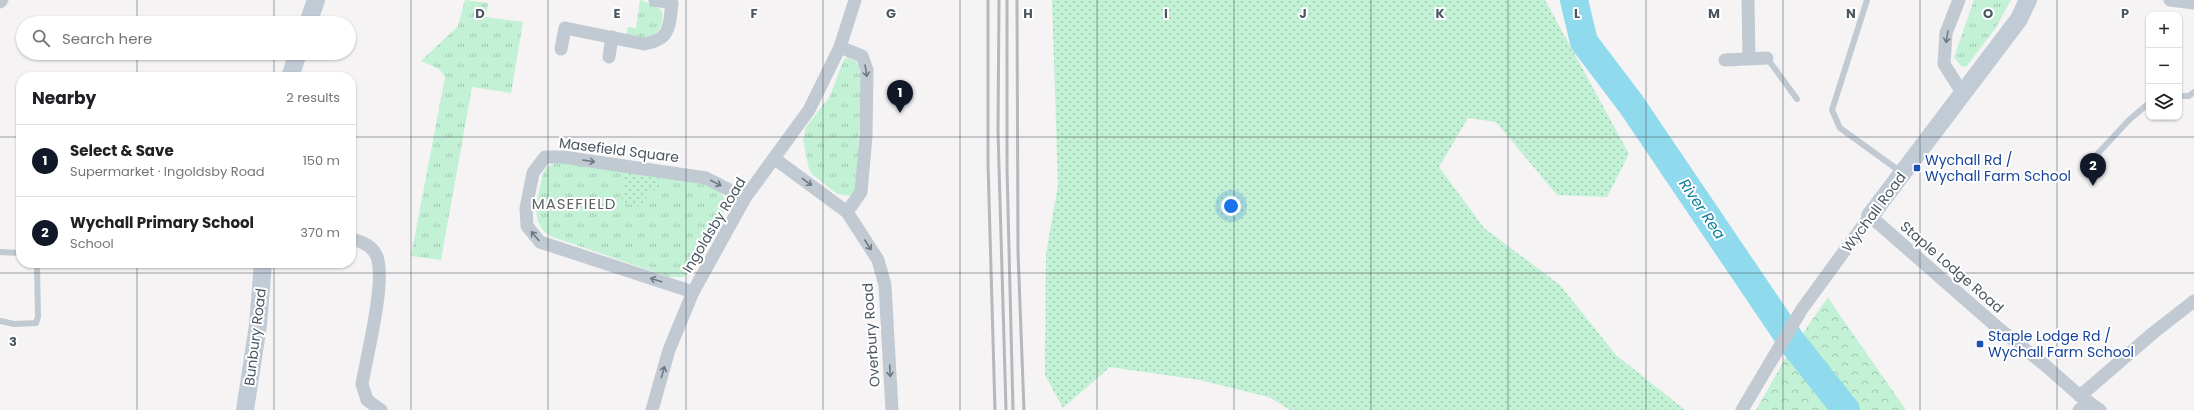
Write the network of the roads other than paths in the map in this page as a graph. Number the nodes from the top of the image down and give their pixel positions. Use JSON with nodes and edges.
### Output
{"nodes":[{"id":1,"x":316,"y":0,"type":"edge"},
{"id":2,"x":655,"y":0,"type":"edge"},
{"id":3,"x":855,"y":0,"type":"edge"},
{"id":4,"x":1748,"y":0,"type":"edge"},
{"id":5,"x":1867,"y":0,"type":"edge"},
{"id":6,"x":1959,"y":0,"type":"edge"},
{"id":7,"x":2028,"y":0,"type":"edge"},
{"id":8,"x":2170,"y":0,"type":"edge"},
{"id":9,"x":672,"y":2,"type":"edge"},
{"id":10,"x":2194,"y":3,"type":"edge"},
{"id":11,"x":310,"y":16,"type":"edge"},
{"id":12,"x":612,"y":37,"type":"junction"},
{"id":13,"x":840,"y":47,"type":"junction"},
{"id":14,"x":561,"y":49,"type":"dead end"},
{"id":15,"x":609,"y":57,"type":"dead end"},
{"id":16,"x":1749,"y":58,"type":"junction"},
{"id":17,"x":1767,"y":58,"type":"joint"},
{"id":18,"x":296,"y":60,"type":"edge"},
{"id":19,"x":1725,"y":60,"type":"dead end"},
{"id":20,"x":292,"y":72,"type":"edge"},
{"id":21,"x":2194,"y":92,"type":"edge"},
{"id":22,"x":1963,"y":94,"type":"junction"},
{"id":23,"x":2182,"y":96,"type":"edge"},
{"id":24,"x":1797,"y":99,"type":"dead end"},
{"id":25,"x":2146,"y":106,"type":"edge"},
{"id":26,"x":775,"y":159,"type":"junction"},
{"id":27,"x":2090,"y":162,"type":"dead end"},
{"id":28,"x":1902,"y":173,"type":"junction"},
{"id":29,"x":745,"y":198,"type":"junction"},
{"id":30,"x":847,"y":212,"type":"junction"},
{"id":31,"x":1870,"y":216,"type":"junction"},
{"id":32,"x":356,"y":240,"type":"edge"},
{"id":33,"x":0,"y":252,"type":"edge"},
{"id":34,"x":16,"y":253,"type":"edge"},
{"id":35,"x":37,"y":268,"type":"edge"},
{"id":36,"x":263,"y":268,"type":"edge"},
{"id":37,"x":693,"y":292,"type":"junction"},
{"id":38,"x":2194,"y":301,"type":"edge"},
{"id":39,"x":0,"y":321,"type":"edge"},
{"id":40,"x":2083,"y":403,"type":"edge"},
{"id":41,"x":245,"y":410,"type":"edge"},
{"id":42,"x":381,"y":410,"type":"edge"},
{"id":43,"x":652,"y":410,"type":"edge"},
{"id":44,"x":892,"y":410,"type":"edge"},
{"id":45,"x":1742,"y":410,"type":"edge"},
{"id":46,"x":2100,"y":410,"type":"edge"}],
"edges":[{"from":1,"to":11,"type":"street"},
{"from":2,"to":9,"type":"street"},
{"from":3,"to":13,"type":"street","name":"Ingoldsby Road"},
{"from":4,"to":16,"type":"street"},
{"from":5,"to":28,"type":"lane"},
{"from":6,"to":22,"type":"street","one_way":true},
{"from":7,"to":22,"type":"street","name":"Wychall Road"},
{"from":8,"to":10,"type":"street"},
{"from":9,"to":12,"type":"street"},
{"from":12,"to":14,"type":"street"},
{"from":12,"to":15,"type":"street"},
{"from":13,"to":26,"type":"street","name":"Ingoldsby Road"},
{"from":13,"to":30,"type":"street","one_way":true},
{"from":16,"to":17,"type":"street"},
{"from":16,"to":19,"type":"street"},
{"from":17,"to":24,"type":"lane"},
{"from":18,"to":20,"type":"street"},
{"from":21,"to":23,"type":"lane"},
{"from":22,"to":28,"type":"street","name":"Wychall Road"},
{"from":25,"to":27,"type":"lane"},
{"from":26,"to":29,"type":"street","name":"Ingoldsby Road"},
{"from":26,"to":30,"type":"street","name":"Overbury Road","one_way":true},
{"from":28,"to":31,"type":"street","name":"Wychall Road"},
{"from":29,"to":37,"type":"street","name":"Ingoldsby Road"},
{"from":37,"to":29,"type":"street","name":"Masefield Square","one_way":true},
{"from":30,"to":44,"type":"street","name":"Overbury Road","one_way":true},
{"from":31,"to":40,"type":"street","name":"Staple Lodge Road"},
{"from":31,"to":45,"type":"street","name":"Wychall Road"},
{"from":32,"to":42,"type":"street"},
{"from":33,"to":34,"type":"lane"},
{"from":35,"to":39,"type":"lane"},
{"from":36,"to":41,"type":"street","name":"Bunbury Road"},
{"from":43,"to":37,"type":"street","name":"Ingoldsby Road","one_way":true},
{"from":38,"to":40,"type":"street"},
{"from":40,"to":46,"type":"street","name":"Staple Lodge Road"}]}
